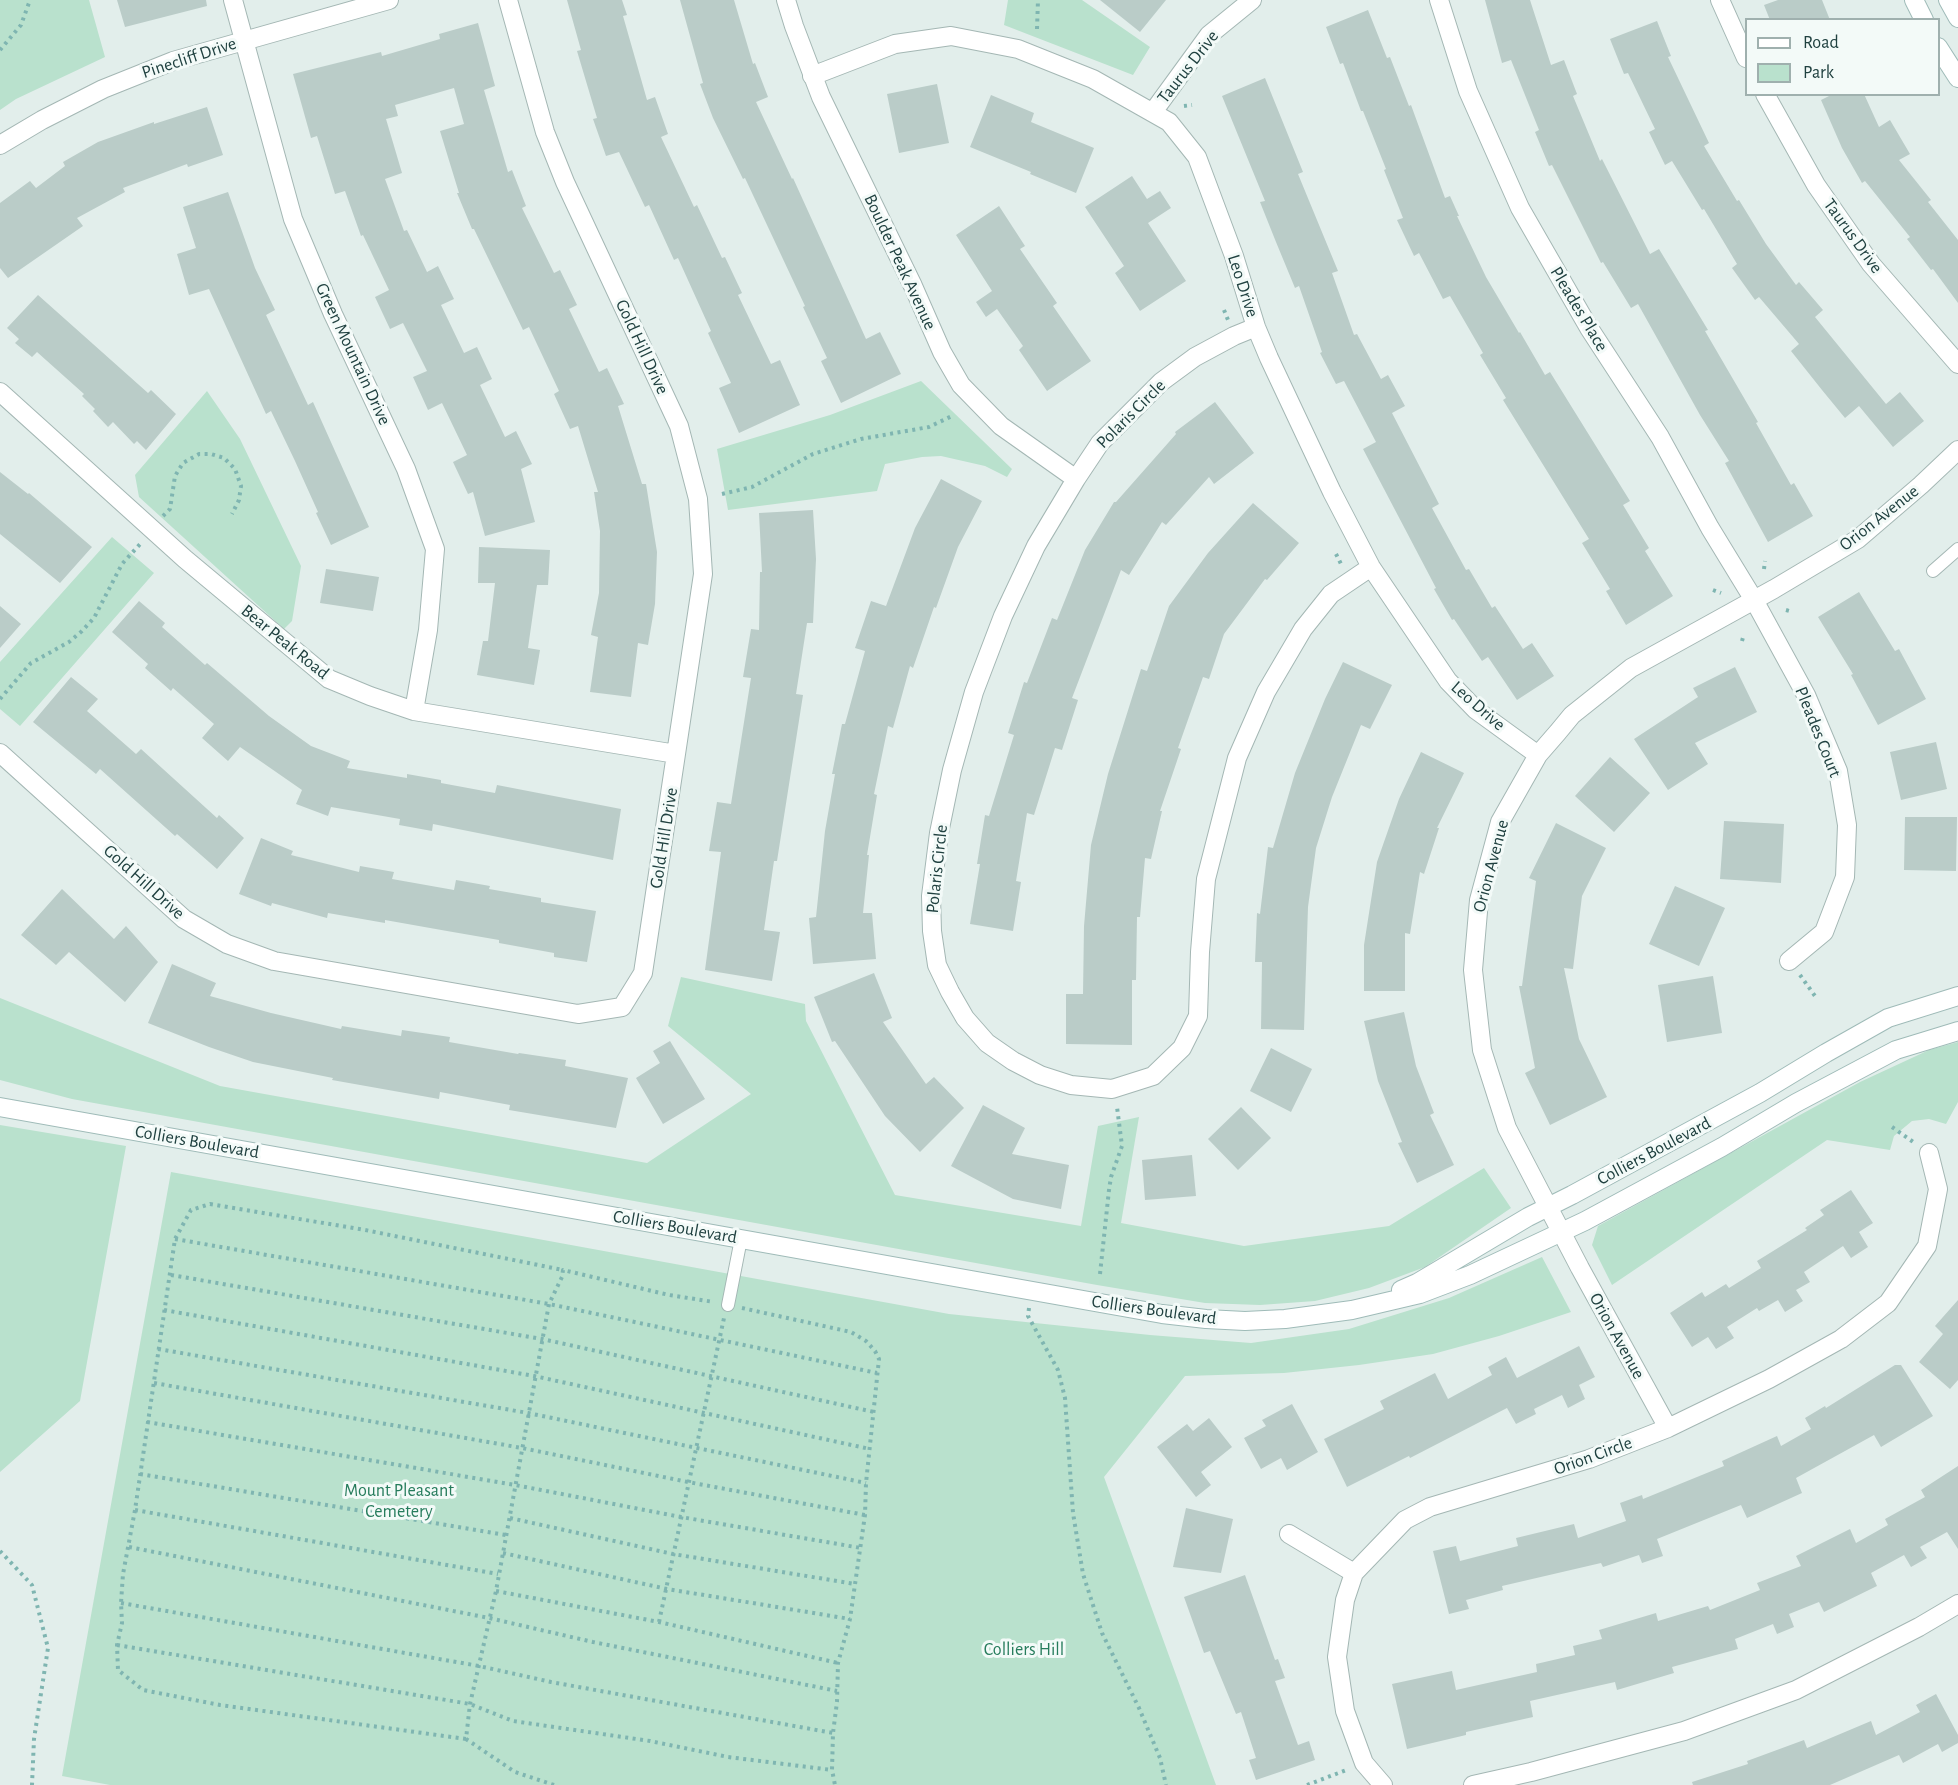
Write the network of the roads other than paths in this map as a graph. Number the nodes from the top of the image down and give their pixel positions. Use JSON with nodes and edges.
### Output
{"nodes":[{"id":1,"x":233,"y":0,"type":"edge"},
{"id":2,"x":389,"y":0,"type":"edge"},
{"id":3,"x":508,"y":0,"type":"edge"},
{"id":4,"x":786,"y":0,"type":"edge"},
{"id":5,"x":1252,"y":0,"type":"edge"},
{"id":6,"x":1439,"y":0,"type":"edge"},
{"id":7,"x":1720,"y":0,"type":"edge"},
{"id":8,"x":1914,"y":0,"type":"edge"},
{"id":9,"x":1948,"y":0,"type":"edge"},
{"id":10,"x":1923,"y":18,"type":"edge"},
{"id":11,"x":1958,"y":18,"type":"edge"},
{"id":12,"x":244,"y":40,"type":"junction"},
{"id":13,"x":1940,"y":49,"type":"edge"},
{"id":14,"x":1745,"y":56,"type":"edge"},
{"id":15,"x":812,"y":76,"type":"junction"},
{"id":16,"x":1958,"y":78,"type":"edge"},
{"id":17,"x":1766,"y":96,"type":"edge"},
{"id":18,"x":1153,"y":112,"type":"junction"},
{"id":19,"x":0,"y":145,"type":"edge"},
{"id":20,"x":1256,"y":327,"type":"junction"},
{"id":21,"x":1958,"y":364,"type":"edge"},
{"id":22,"x":0,"y":393,"type":"edge"},
{"id":23,"x":1958,"y":450,"type":"edge"},
{"id":24,"x":1076,"y":479,"type":"junction"},
{"id":25,"x":1958,"y":549,"type":"edge"},
{"id":26,"x":1371,"y":567,"type":"junction"},
{"id":27,"x":1933,"y":571,"type":"dead end"},
{"id":28,"x":1754,"y":600,"type":"junction"},
{"id":29,"x":414,"y":711,"type":"junction"},
{"id":30,"x":0,"y":753,"type":"edge"},
{"id":31,"x":676,"y":754,"type":"junction"},
{"id":32,"x":1538,"y":755,"type":"junction"},
{"id":33,"x":1789,"y":961,"type":"dead end"},
{"id":34,"x":1958,"y":996,"type":"edge"},
{"id":35,"x":1958,"y":1031,"type":"edge"},
{"id":36,"x":0,"y":1107,"type":"edge"},
{"id":37,"x":1929,"y":1153,"type":"dead end"},
{"id":38,"x":1548,"y":1207,"type":"junction"},
{"id":39,"x":1562,"y":1233,"type":"junction"},
{"id":40,"x":741,"y":1239,"type":"junction"},
{"id":41,"x":728,"y":1305,"type":"road end"},
{"id":42,"x":1352,"y":1310,"type":"junction"},
{"id":43,"x":1668,"y":1428,"type":"junction"},
{"id":44,"x":1289,"y":1534,"type":"dead end"},
{"id":45,"x":1354,"y":1573,"type":"junction"},
{"id":46,"x":1958,"y":1604,"type":"edge"},
{"id":47,"x":1383,"y":1785,"type":"edge"},
{"id":48,"x":1473,"y":1785,"type":"edge"}],
"edges":[{"from":1,"to":12,"type":"street","name":"Green Mountain Drive"},
{"from":2,"to":12,"type":"street","name":"Pinecliff Drive"},
{"from":3,"to":31,"type":"street","name":"Gold Hill Drive"},
{"from":4,"to":15,"type":"street","name":"Boulder Peak Avenue"},
{"from":5,"to":18,"type":"street","name":"Taurus Drive"},
{"from":6,"to":28,"type":"street","name":"Pleades Place"},
{"from":7,"to":14,"type":"street"},
{"from":8,"to":10,"type":"street"},
{"from":9,"to":11,"type":"street"},
{"from":12,"to":19,"type":"street","name":"Pinecliff Drive"},
{"from":12,"to":29,"type":"street","name":"Green Mountain Drive"},
{"from":13,"to":16,"type":"street"},
{"from":15,"to":18,"type":"street","name":"Leo Drive"},
{"from":15,"to":24,"type":"street","name":"Boulder Peak Avenue"},
{"from":17,"to":21,"type":"street","name":"Taurus Drive"},
{"from":18,"to":20,"type":"street","name":"Leo Drive"},
{"from":20,"to":24,"type":"street","name":"Polaris Circle"},
{"from":20,"to":26,"type":"street","name":"Leo Drive"},
{"from":22,"to":29,"type":"street","name":"Bear Peak Road"},
{"from":23,"to":28,"type":"street","name":"Orion Avenue"},
{"from":24,"to":26,"type":"street","name":"Polaris Circle"},
{"from":25,"to":27,"type":"lane"},
{"from":26,"to":32,"type":"street","name":"Leo Drive"},
{"from":28,"to":32,"type":"street","name":"Orion Avenue"},
{"from":28,"to":33,"type":"street","name":"Pleades Court"},
{"from":29,"to":31,"type":"street","name":"Bear Peak Road"},
{"from":30,"to":31,"type":"street","name":"Gold Hill Drive"},
{"from":32,"to":38,"type":"street","name":"Orion Avenue"},
{"from":34,"to":38,"type":"street","name":"Colliers Boulevard"},
{"from":35,"to":39,"type":"street","name":"Colliers Boulevard"},
{"from":36,"to":40,"type":"street","name":"Colliers Boulevard"},
{"from":37,"to":43,"type":"street","name":"Orion Circle"},
{"from":38,"to":39,"type":"street","name":"Orion Avenue"},
{"from":38,"to":42,"type":"street","name":"Colliers Boulevard"},
{"from":39,"to":42,"type":"street","name":"Colliers Boulevard"},
{"from":39,"to":43,"type":"street","name":"Orion Avenue"},
{"from":40,"to":41,"type":"lane"},
{"from":40,"to":42,"type":"street","name":"Colliers Boulevard"},
{"from":43,"to":45,"type":"street","name":"Orion Circle"},
{"from":44,"to":45,"type":"street"},
{"from":45,"to":47,"type":"street","name":"Orion Circle"},
{"from":46,"to":48,"type":"street"}]}
